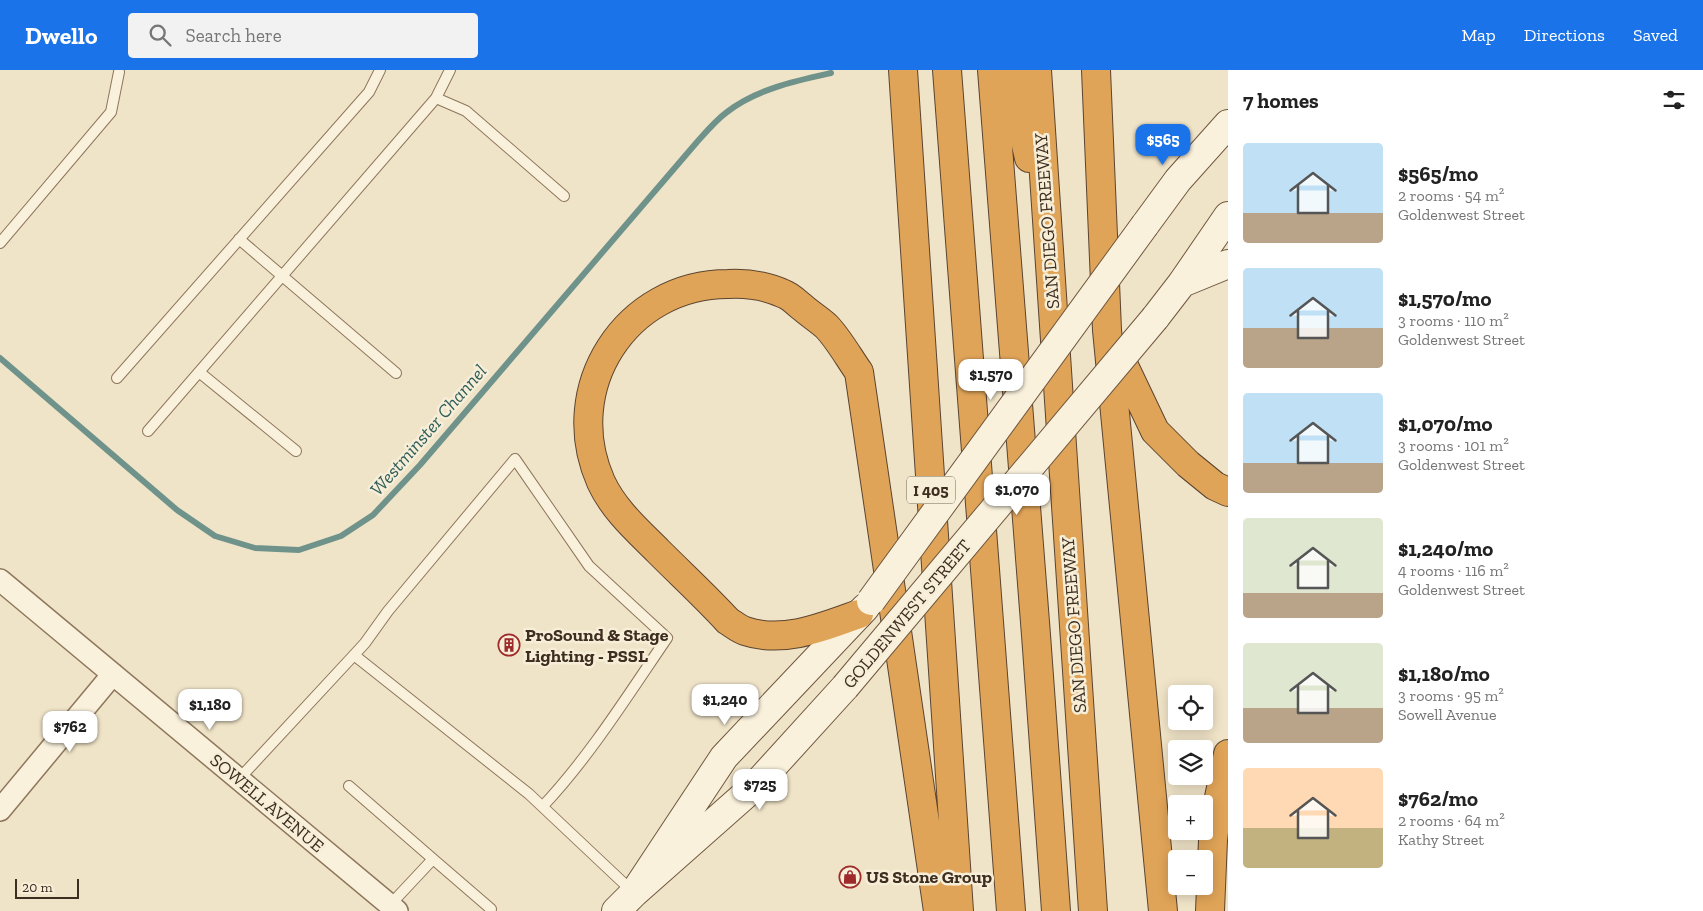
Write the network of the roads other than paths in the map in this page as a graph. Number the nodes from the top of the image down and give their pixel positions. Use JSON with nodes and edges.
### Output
{"nodes":[{"id":1,"x":380,"y":70,"type":"edge"},
{"id":2,"x":450,"y":70,"type":"edge"},
{"id":3,"x":903,"y":70,"type":"edge"},
{"id":4,"x":947,"y":70,"type":"edge"},
{"id":5,"x":992,"y":70,"type":"edge"},
{"id":6,"x":1009,"y":70,"type":"edge"},
{"id":7,"x":1037,"y":70,"type":"edge"},
{"id":8,"x":1096,"y":70,"type":"edge"},
{"id":9,"x":119,"y":72,"type":"dead end"},
{"id":10,"x":436,"y":98,"type":"junction"},
{"id":11,"x":1225,"y":136,"type":"edge"},
{"id":12,"x":564,"y":196,"type":"dead end"},
{"id":13,"x":1228,"y":216,"type":"edge"},
{"id":14,"x":1048,"y":238,"type":"junction"},
{"id":15,"x":239,"y":239,"type":"junction"},
{"id":16,"x":0,"y":243,"type":"edge"},
{"id":17,"x":1228,"y":264,"type":"edge"},
{"id":18,"x":283,"y":275,"type":"junction"},
{"id":19,"x":1182,"y":283,"type":"junction"},
{"id":20,"x":1107,"y":330,"type":"junction"},
{"id":21,"x":199,"y":372,"type":"junction"},
{"id":22,"x":396,"y":373,"type":"dead end"},
{"id":23,"x":117,"y":378,"type":"dead end"},
{"id":24,"x":148,"y":431,"type":"dead end"},
{"id":25,"x":296,"y":451,"type":"dead end"},
{"id":26,"x":1228,"y":492,"type":"edge"},
{"id":27,"x":0,"y":580,"type":"edge"},
{"id":28,"x":865,"y":608,"type":"junction"},
{"id":29,"x":354,"y":655,"type":"junction"},
{"id":30,"x":113,"y":674,"type":"junction"},
{"id":31,"x":1228,"y":754,"type":"edge"},
{"id":32,"x":239,"y":779,"type":"junction"},
{"id":33,"x":349,"y":786,"type":"dead end"},
{"id":34,"x":543,"y":806,"type":"junction"},
{"id":35,"x":0,"y":810,"type":"edge"},
{"id":36,"x":433,"y":859,"type":"junction"},
{"id":37,"x":625,"y":902,"type":"edge"},
{"id":38,"x":393,"y":908,"type":"edge"},
{"id":39,"x":491,"y":909,"type":"dead end"},
{"id":40,"x":938,"y":911,"type":"edge"},
{"id":41,"x":959,"y":911,"type":"edge"},
{"id":42,"x":1011,"y":911,"type":"edge"},
{"id":43,"x":1056,"y":911,"type":"edge"},
{"id":44,"x":1094,"y":911,"type":"edge"},
{"id":45,"x":1163,"y":911,"type":"edge"},
{"id":46,"x":1210,"y":911,"type":"edge"}],
"edges":[{"from":1,"to":15,"type":"lane"},
{"from":2,"to":10,"type":"lane"},
{"from":3,"to":41,"type":"highway","number":"I 405"},
{"from":4,"to":42,"type":"highway"},
{"from":5,"to":43,"type":"highway"},
{"from":6,"to":14,"type":"highway"},
{"from":7,"to":14,"type":"highway","name":"SAN DIEGO FREEWAY"},
{"from":8,"to":20,"type":"highway"},
{"from":9,"to":16,"type":"lane"},
{"from":10,"to":12,"type":"lane"},
{"from":10,"to":18,"type":"lane"},
{"from":11,"to":28,"type":"main road","name":"GOLDENWEST STREET","bridge":true},
{"from":13,"to":19,"type":"main road","name":"GOLDENWEST STREET"},
{"from":14,"to":44,"type":"highway","name":"SAN DIEGO FREEWAY"},
{"from":15,"to":18,"type":"lane"},
{"from":15,"to":23,"type":"lane"},
{"from":17,"to":19,"type":"main road"},
{"from":18,"to":21,"type":"lane"},
{"from":18,"to":22,"type":"lane"},
{"from":19,"to":37,"type":"main road","name":"GOLDENWEST STREET","bridge":true},
{"from":20,"to":26,"type":"highway"},
{"from":20,"to":45,"type":"highway"},
{"from":21,"to":24,"type":"lane"},
{"from":21,"to":25,"type":"lane"},
{"from":27,"to":30,"type":"street","name":"SOWELL AVENUE"},
{"from":28,"to":37,"type":"main road","name":"GOLDENWEST STREET"},
{"from":28,"to":40,"type":"highway"},
{"from":29,"to":32,"type":"lane"},
{"from":29,"to":34,"type":"lane"},
{"from":29,"to":34,"type":"lane"},
{"from":30,"to":32,"type":"street","name":"SOWELL AVENUE"},
{"from":30,"to":35,"type":"street"},
{"from":31,"to":46,"type":"highway"},
{"from":32,"to":38,"type":"street","name":"SOWELL AVENUE"},
{"from":33,"to":36,"type":"lane"},
{"from":34,"to":37,"type":"lane"},
{"from":36,"to":38,"type":"lane"},
{"from":36,"to":39,"type":"lane"}]}
